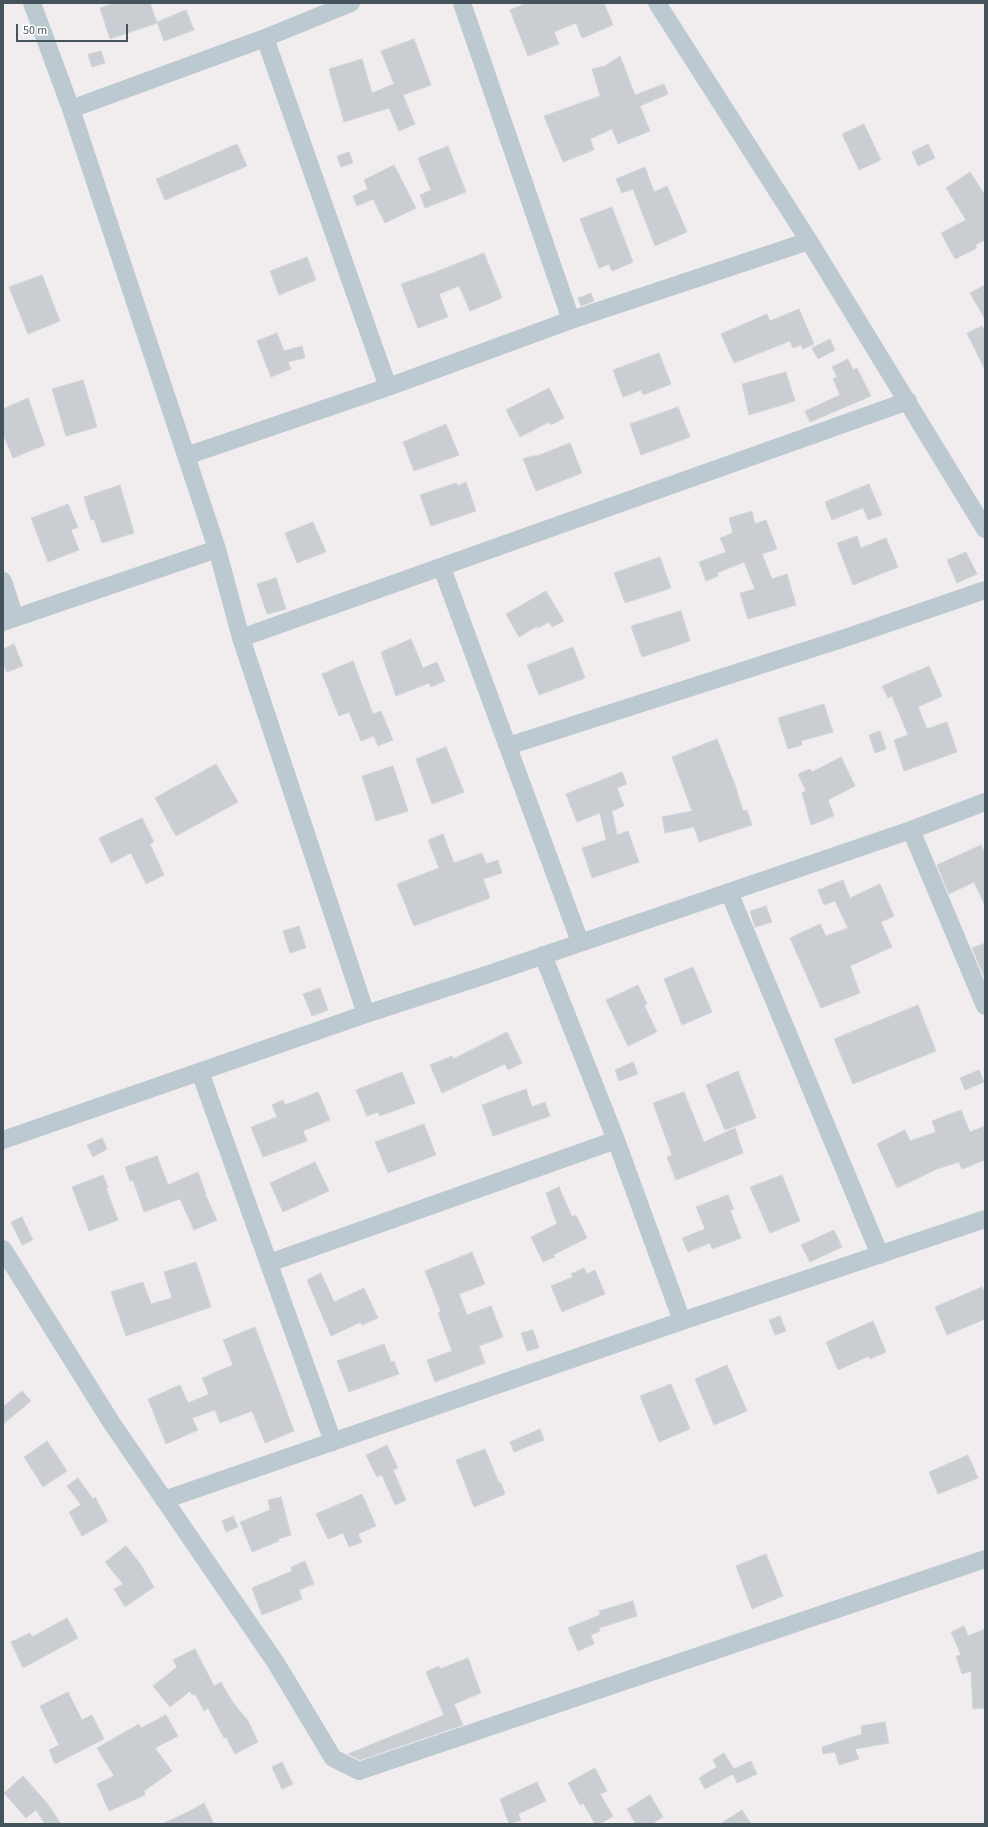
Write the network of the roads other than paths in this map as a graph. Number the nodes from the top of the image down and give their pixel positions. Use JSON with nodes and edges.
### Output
{"nodes":[{"id":1,"x":32,"y":3,"type":"edge"},
{"id":2,"x":351,"y":3,"type":"edge"},
{"id":3,"x":462,"y":3,"type":"edge"},
{"id":4,"x":657,"y":3,"type":"edge"},
{"id":5,"x":264,"y":38,"type":"junction"},
{"id":6,"x":71,"y":110,"type":"junction"},
{"id":7,"x":809,"y":241,"type":"junction"},
{"id":8,"x":570,"y":320,"type":"junction"},
{"id":9,"x":388,"y":387,"type":"junction"},
{"id":10,"x":908,"y":401,"type":"junction"},
{"id":11,"x":186,"y":456,"type":"junction"},
{"id":12,"x":985,"y":529,"type":"edge"},
{"id":13,"x":217,"y":549,"type":"junction"},
{"id":14,"x":442,"y":568,"type":"junction"},
{"id":15,"x":3,"y":581,"type":"edge"},
{"id":16,"x":985,"y":590,"type":"edge"},
{"id":17,"x":9,"y":620,"type":"edge"},
{"id":18,"x":241,"y":638,"type":"junction"},
{"id":19,"x":508,"y":746,"type":"junction"},
{"id":20,"x":985,"y":802,"type":"edge"},
{"id":21,"x":911,"y":830,"type":"junction"},
{"id":22,"x":728,"y":892,"type":"junction"},
{"id":23,"x":580,"y":942,"type":"junction"},
{"id":24,"x":543,"y":955,"type":"junction"},
{"id":25,"x":985,"y":1006,"type":"edge"},
{"id":26,"x":366,"y":1014,"type":"junction"},
{"id":27,"x":200,"y":1072,"type":"junction"},
{"id":28,"x":3,"y":1140,"type":"edge"},
{"id":29,"x":616,"y":1140,"type":"junction"},
{"id":30,"x":985,"y":1219,"type":"edge"},
{"id":31,"x":3,"y":1249,"type":"edge"},
{"id":32,"x":880,"y":1254,"type":"junction"},
{"id":33,"x":269,"y":1263,"type":"junction"},
{"id":34,"x":682,"y":1321,"type":"junction"},
{"id":35,"x":333,"y":1442,"type":"junction"},
{"id":36,"x":164,"y":1500,"type":"junction"},
{"id":37,"x":985,"y":1559,"type":"edge"}],
"edges":[{"from":1,"to":6,"type":"street"},
{"from":2,"to":5,"type":"street"},
{"from":3,"to":8,"type":"street"},
{"from":4,"to":7,"type":"street"},
{"from":5,"to":6,"type":"street"},
{"from":5,"to":9,"type":"street"},
{"from":6,"to":11,"type":"street"},
{"from":7,"to":8,"type":"street"},
{"from":7,"to":10,"type":"street"},
{"from":8,"to":9,"type":"street"},
{"from":9,"to":11,"type":"street"},
{"from":10,"to":12,"type":"street"},
{"from":10,"to":14,"type":"street"},
{"from":11,"to":13,"type":"street"},
{"from":13,"to":17,"type":"street"},
{"from":13,"to":18,"type":"street"},
{"from":14,"to":18,"type":"street"},
{"from":14,"to":19,"type":"street"},
{"from":15,"to":17,"type":"street"},
{"from":16,"to":19,"type":"street"},
{"from":18,"to":26,"type":"street"},
{"from":19,"to":23,"type":"street"},
{"from":20,"to":21,"type":"street"},
{"from":21,"to":22,"type":"street"},
{"from":21,"to":25,"type":"street"},
{"from":22,"to":23,"type":"street"},
{"from":22,"to":32,"type":"street"},
{"from":23,"to":24,"type":"street"},
{"from":24,"to":26,"type":"street"},
{"from":24,"to":29,"type":"street"},
{"from":26,"to":27,"type":"street"},
{"from":27,"to":28,"type":"street"},
{"from":27,"to":33,"type":"street"},
{"from":29,"to":33,"type":"street"},
{"from":29,"to":34,"type":"street"},
{"from":30,"to":32,"type":"street"},
{"from":31,"to":36,"type":"street"},
{"from":32,"to":34,"type":"street"},
{"from":33,"to":35,"type":"street"},
{"from":34,"to":35,"type":"street"},
{"from":35,"to":36,"type":"street"},
{"from":36,"to":37,"type":"street"}]}
